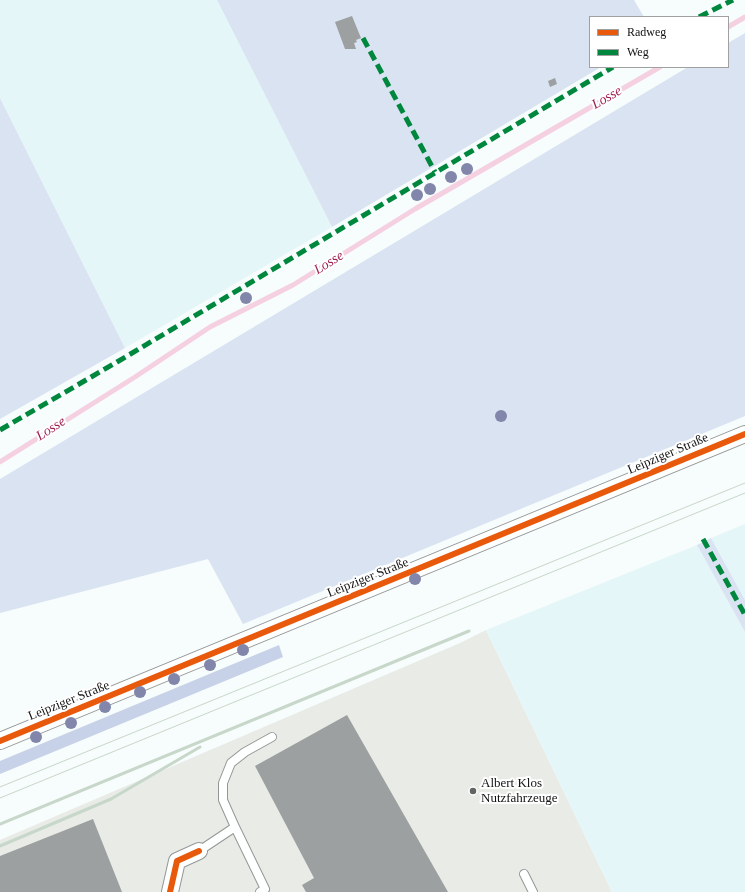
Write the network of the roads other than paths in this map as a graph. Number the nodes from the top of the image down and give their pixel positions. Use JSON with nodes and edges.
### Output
{"nodes":[{"id":1,"x":745,"y":434,"type":"edge"},
{"id":2,"x":272,"y":737,"type":"dead end"},
{"id":3,"x":0,"y":741,"type":"edge"},
{"id":4,"x":234,"y":827,"type":"junction"},
{"id":5,"x":199,"y":851,"type":"joint"},
{"id":6,"x":524,"y":874,"type":"dead end"},
{"id":7,"x":170,"y":892,"type":"edge"},
{"id":8,"x":260,"y":892,"type":"edge"},
{"id":9,"x":533,"y":892,"type":"edge"}],
"edges":[{"from":1,"to":3,"type":"street","name":"Leipziger Straße"},
{"from":2,"to":4,"type":"lane"},
{"from":4,"to":5,"type":"lane"},
{"from":4,"to":8,"type":"lane"},
{"from":5,"to":7,"type":"street"},
{"from":6,"to":9,"type":"lane"}]}
